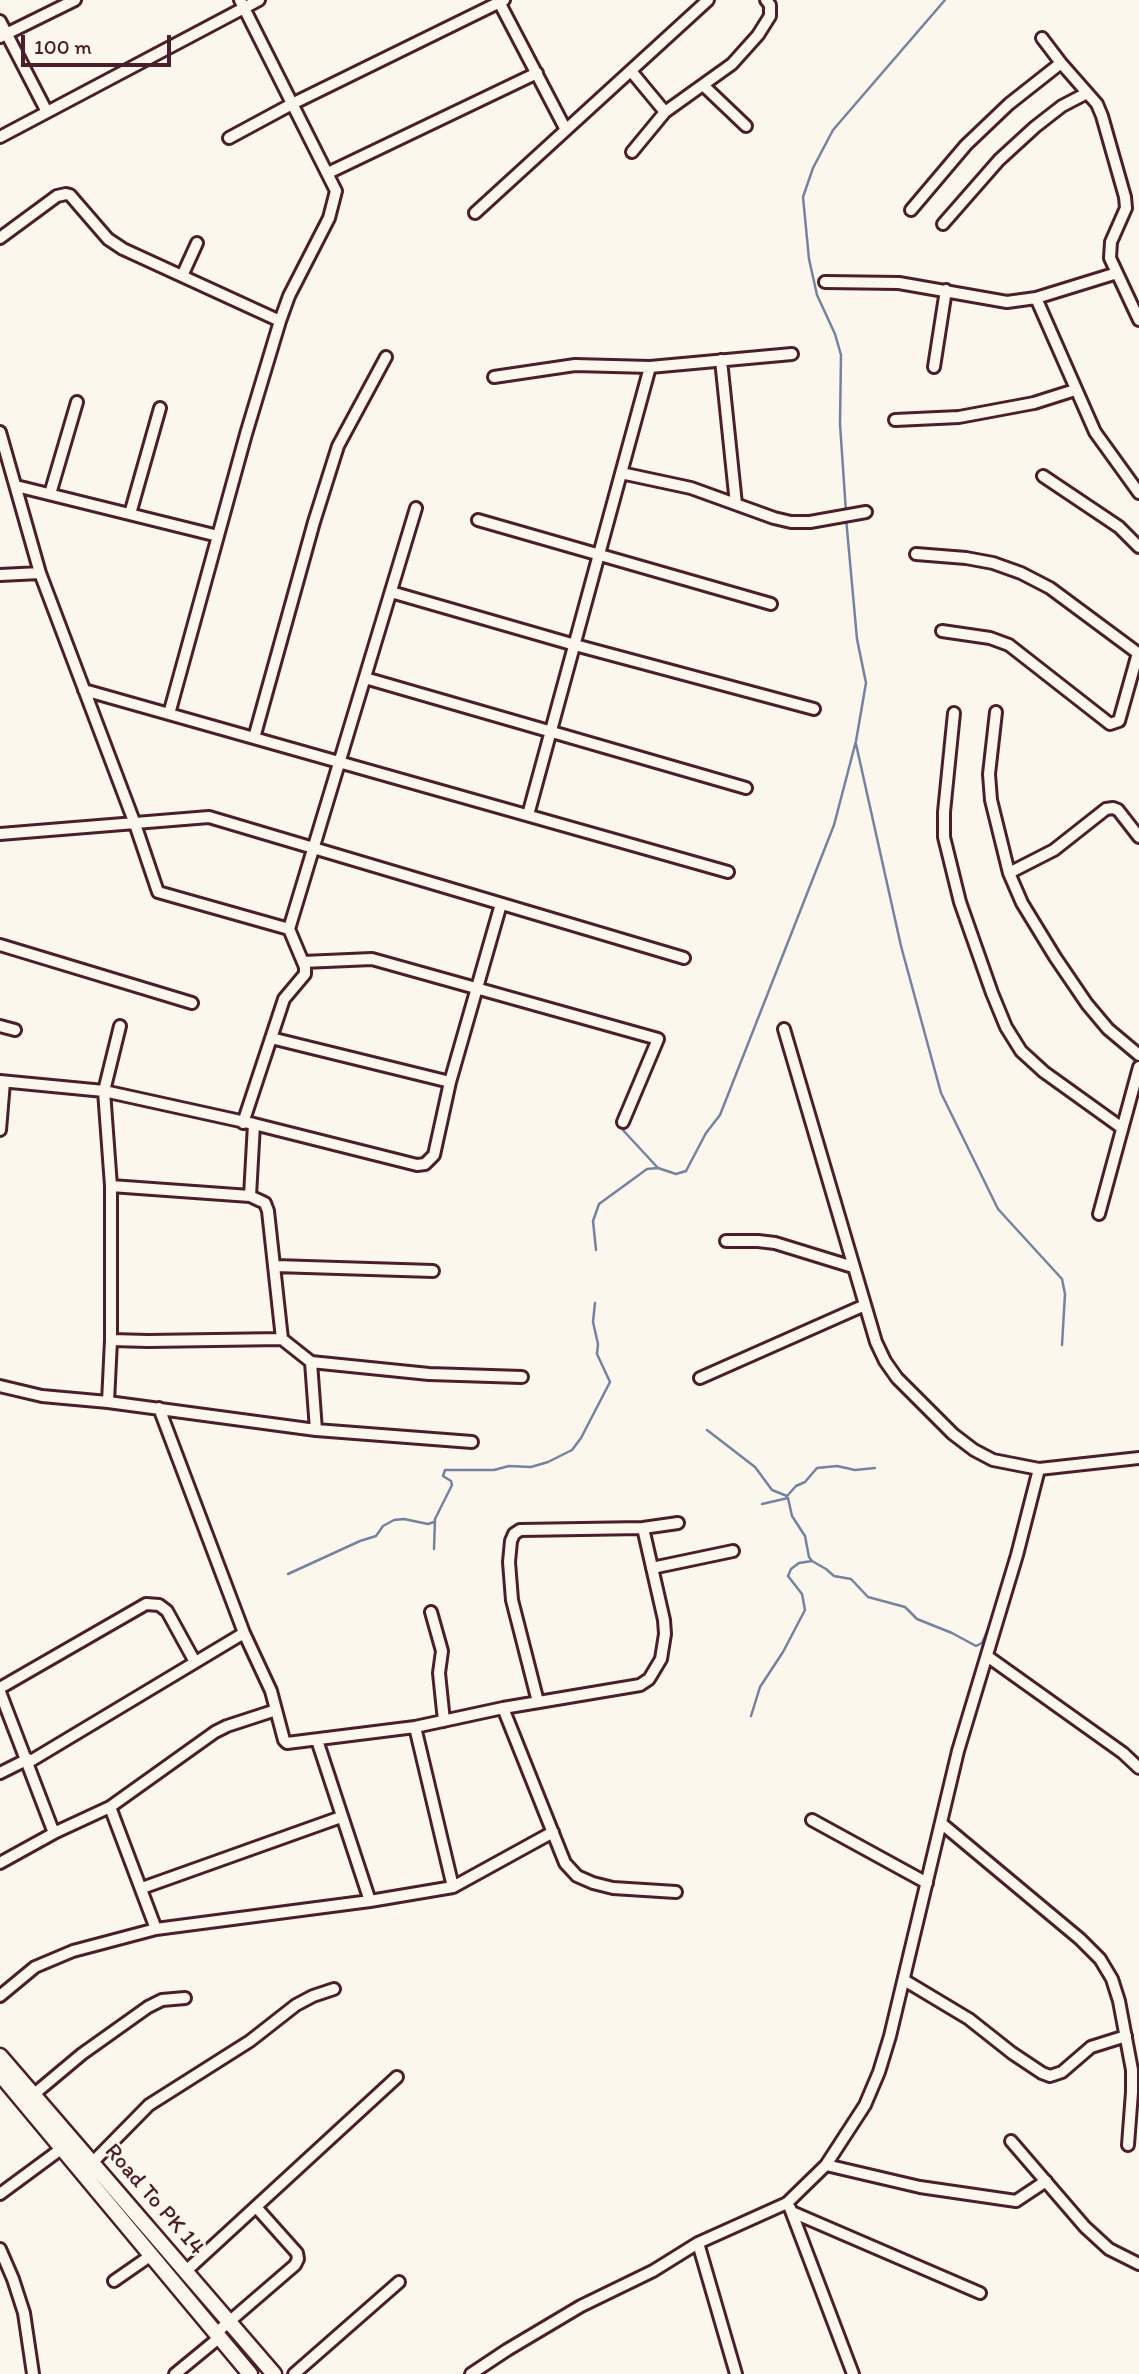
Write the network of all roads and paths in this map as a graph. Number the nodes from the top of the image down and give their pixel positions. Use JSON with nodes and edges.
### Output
{"nodes":[{"id":1,"x":75,"y":0,"type":"edge"},
{"id":2,"x":259,"y":0,"type":"edge"},
{"id":3,"x":708,"y":0,"type":"edge"},
{"id":4,"x":766,"y":0,"type":"edge"},
{"id":5,"x":501,"y":1,"type":"edge"},
{"id":6,"x":242,"y":4,"type":"edge"},
{"id":7,"x":0,"y":21,"type":"edge"},
{"id":8,"x":4,"y":36,"type":"edge"},
{"id":9,"x":1042,"y":38,"type":"dead end"},
{"id":10,"x":1060,"y":63,"type":"junction"},
{"id":11,"x":631,"y":71,"type":"junction"},
{"id":12,"x":537,"y":73,"type":"junction"},
{"id":13,"x":703,"y":85,"type":"junction"},
{"id":14,"x":1087,"y":93,"type":"junction"},
{"id":15,"x":292,"y":104,"type":"junction"},
{"id":16,"x":47,"y":112,"type":"junction"},
{"id":17,"x":665,"y":112,"type":"junction"},
{"id":18,"x":746,"y":126,"type":"dead end"},
{"id":19,"x":566,"y":130,"type":"junction"},
{"id":20,"x":0,"y":137,"type":"edge"},
{"id":21,"x":229,"y":138,"type":"dead end"},
{"id":22,"x":632,"y":152,"type":"dead end"},
{"id":23,"x":328,"y":173,"type":"junction"},
{"id":24,"x":911,"y":210,"type":"dead end"},
{"id":25,"x":475,"y":213,"type":"dead end"},
{"id":26,"x":943,"y":224,"type":"dead end"},
{"id":27,"x":0,"y":238,"type":"edge"},
{"id":28,"x":197,"y":243,"type":"dead end"},
{"id":29,"x":1116,"y":273,"type":"junction"},
{"id":30,"x":181,"y":276,"type":"junction"},
{"id":31,"x":825,"y":282,"type":"dead end"},
{"id":32,"x":946,"y":290,"type":"junction"},
{"id":33,"x":1036,"y":298,"type":"junction"},
{"id":34,"x":1139,"y":320,"type":"edge"},
{"id":35,"x":280,"y":321,"type":"junction"},
{"id":36,"x":792,"y":354,"type":"dead end"},
{"id":37,"x":386,"y":357,"type":"dead end"},
{"id":38,"x":721,"y":360,"type":"junction"},
{"id":39,"x":650,"y":367,"type":"junction"},
{"id":40,"x":934,"y":367,"type":"dead end"},
{"id":41,"x":494,"y":377,"type":"dead end"},
{"id":42,"x":1075,"y":390,"type":"junction"},
{"id":43,"x":77,"y":402,"type":"dead end"},
{"id":44,"x":160,"y":408,"type":"dead end"},
{"id":45,"x":895,"y":420,"type":"dead end"},
{"id":46,"x":0,"y":432,"type":"edge"},
{"id":47,"x":621,"y":473,"type":"junction"},
{"id":48,"x":1043,"y":476,"type":"dead end"},
{"id":49,"x":16,"y":486,"type":"junction"},
{"id":50,"x":1139,"y":493,"type":"edge"},
{"id":51,"x":50,"y":494,"type":"junction"},
{"id":52,"x":736,"y":504,"type":"junction"},
{"id":53,"x":416,"y":508,"type":"dead end"},
{"id":54,"x":866,"y":512,"type":"dead end"},
{"id":55,"x":130,"y":514,"type":"junction"},
{"id":56,"x":478,"y":520,"type":"dead end"},
{"id":57,"x":218,"y":536,"type":"junction"},
{"id":58,"x":1139,"y":547,"type":"edge"},
{"id":59,"x":916,"y":554,"type":"dead end"},
{"id":60,"x":599,"y":555,"type":"junction"},
{"id":61,"x":40,"y":573,"type":"junction"},
{"id":62,"x":0,"y":575,"type":"edge"},
{"id":63,"x":391,"y":592,"type":"junction"},
{"id":64,"x":771,"y":604,"type":"dead end"},
{"id":65,"x":942,"y":631,"type":"dead end"},
{"id":66,"x":575,"y":645,"type":"junction"},
{"id":67,"x":1139,"y":653,"type":"edge"},
{"id":68,"x":365,"y":678,"type":"junction"},
{"id":69,"x":84,"y":690,"type":"junction"},
{"id":70,"x":814,"y":709,"type":"dead end"},
{"id":71,"x":996,"y":712,"type":"dead end"},
{"id":72,"x":954,"y":713,"type":"dead end"},
{"id":73,"x":169,"y":714,"type":"junction"},
{"id":74,"x":551,"y":732,"type":"junction"},
{"id":75,"x":254,"y":738,"type":"junction"},
{"id":76,"x":339,"y":762,"type":"junction"},
{"id":77,"x":746,"y":788,"type":"dead end"},
{"id":78,"x":528,"y":815,"type":"junction"},
{"id":79,"x":135,"y":824,"type":"junction"},
{"id":80,"x":0,"y":834,"type":"edge"},
{"id":81,"x":1139,"y":837,"type":"edge"},
{"id":82,"x":313,"y":848,"type":"junction"},
{"id":83,"x":728,"y":872,"type":"dead end"},
{"id":84,"x":1009,"y":873,"type":"junction"},
{"id":85,"x":501,"y":904,"type":"junction"},
{"id":86,"x":289,"y":929,"type":"junction"},
{"id":87,"x":0,"y":945,"type":"edge"},
{"id":88,"x":684,"y":958,"type":"dead end"},
{"id":89,"x":303,"y":962,"type":"junction"},
{"id":90,"x":477,"y":988,"type":"junction"},
{"id":91,"x":192,"y":1003,"type":"dead end"},
{"id":92,"x":120,"y":1026,"type":"dead end"},
{"id":93,"x":0,"y":1027,"type":"edge"},
{"id":94,"x":784,"y":1029,"type":"dead end"},
{"id":95,"x":15,"y":1030,"type":"dead end"},
{"id":96,"x":271,"y":1038,"type":"junction"},
{"id":97,"x":1139,"y":1055,"type":"edge"},
{"id":98,"x":1139,"y":1067,"type":"edge"},
{"id":99,"x":1,"y":1080,"type":"edge"},
{"id":100,"x":450,"y":1082,"type":"junction"},
{"id":101,"x":104,"y":1090,"type":"junction"},
{"id":102,"x":623,"y":1122,"type":"dead end"},
{"id":103,"x":249,"y":1123,"type":"junction"},
{"id":104,"x":1122,"y":1128,"type":"junction"},
{"id":105,"x":0,"y":1130,"type":"edge"},
{"id":106,"x":111,"y":1186,"type":"junction"},
{"id":107,"x":250,"y":1196,"type":"junction"},
{"id":108,"x":1099,"y":1214,"type":"dead end"},
{"id":109,"x":726,"y":1241,"type":"dead end"},
{"id":110,"x":275,"y":1266,"type":"junction"},
{"id":111,"x":853,"y":1267,"type":"junction"},
{"id":112,"x":433,"y":1271,"type":"dead end"},
{"id":113,"x":865,"y":1305,"type":"junction"},
{"id":114,"x":282,"y":1339,"type":"junction"},
{"id":115,"x":111,"y":1340,"type":"junction"},
{"id":116,"x":311,"y":1362,"type":"junction"},
{"id":117,"x":522,"y":1377,"type":"dead end"},
{"id":118,"x":700,"y":1378,"type":"dead end"},
{"id":119,"x":0,"y":1386,"type":"edge"},
{"id":120,"x":108,"y":1402,"type":"junction"},
{"id":121,"x":159,"y":1408,"type":"junction"},
{"id":122,"x":316,"y":1430,"type":"junction"},
{"id":123,"x":472,"y":1442,"type":"dead end"},
{"id":124,"x":1139,"y":1458,"type":"edge"},
{"id":125,"x":1039,"y":1469,"type":"junction"},
{"id":126,"x":678,"y":1522,"type":"dead end"},
{"id":127,"x":643,"y":1528,"type":"junction"},
{"id":128,"x":733,"y":1551,"type":"dead end"},
{"id":129,"x":652,"y":1568,"type":"junction"},
{"id":130,"x":432,"y":1612,"type":"dead end"},
{"id":131,"x":244,"y":1633,"type":"junction"},
{"id":132,"x":987,"y":1656,"type":"junction"},
{"id":133,"x":195,"y":1662,"type":"junction"},
{"id":134,"x":0,"y":1690,"type":"edge"},
{"id":135,"x":538,"y":1702,"type":"junction"},
{"id":136,"x":502,"y":1708,"type":"junction"},
{"id":137,"x":276,"y":1710,"type":"junction"},
{"id":138,"x":444,"y":1721,"type":"junction"},
{"id":139,"x":415,"y":1727,"type":"junction"},
{"id":140,"x":317,"y":1740,"type":"junction"},
{"id":141,"x":28,"y":1761,"type":"junction"},
{"id":142,"x":1139,"y":1768,"type":"edge"},
{"id":143,"x":0,"y":1773,"type":"edge"},
{"id":144,"x":110,"y":1807,"type":"junction"},
{"id":145,"x":341,"y":1817,"type":"junction"},
{"id":146,"x":812,"y":1820,"type":"dead end"},
{"id":147,"x":941,"y":1823,"type":"junction"},
{"id":148,"x":56,"y":1832,"type":"junction"},
{"id":149,"x":552,"y":1832,"type":"junction"},
{"id":150,"x":0,"y":1863,"type":"edge"},
{"id":151,"x":927,"y":1883,"type":"junction"},
{"id":152,"x":453,"y":1887,"type":"junction"},
{"id":153,"x":142,"y":1888,"type":"junction"},
{"id":154,"x":676,"y":1892,"type":"dead end"},
{"id":155,"x":370,"y":1901,"type":"junction"},
{"id":156,"x":156,"y":1929,"type":"junction"},
{"id":157,"x":904,"y":1980,"type":"junction"},
{"id":158,"x":334,"y":1989,"type":"dead end"},
{"id":159,"x":0,"y":1996,"type":"edge"},
{"id":160,"x":185,"y":1998,"type":"dead end"},
{"id":161,"x":1126,"y":2036,"type":"junction"},
{"id":162,"x":0,"y":2056,"type":"edge"},
{"id":163,"x":397,"y":2077,"type":"dead end"},
{"id":164,"x":3,"y":2083,"type":"edge"},
{"id":165,"x":33,"y":2095,"type":"junction"},
{"id":166,"x":1012,"y":2141,"type":"dead end"},
{"id":167,"x":1128,"y":2145,"type":"dead end"},
{"id":168,"x":61,"y":2149,"type":"junction"},
{"id":169,"x":826,"y":2165,"type":"junction"},
{"id":170,"x":87,"y":2168,"type":"junction"},
{"id":171,"x":1046,"y":2181,"type":"junction"},
{"id":172,"x":0,"y":2194,"type":"edge"},
{"id":173,"x":256,"y":2207,"type":"junction"},
{"id":174,"x":789,"y":2207,"type":"junction"},
{"id":175,"x":698,"y":2243,"type":"junction"},
{"id":176,"x":0,"y":2249,"type":"edge"},
{"id":177,"x":150,"y":2256,"type":"junction"},
{"id":178,"x":1139,"y":2264,"type":"edge"},
{"id":179,"x":186,"y":2272,"type":"junction"},
{"id":180,"x":13,"y":2280,"type":"junction"},
{"id":181,"x":0,"y":2281,"type":"edge"},
{"id":182,"x":114,"y":2281,"type":"dead end"},
{"id":183,"x":399,"y":2282,"type":"dead end"},
{"id":184,"x":980,"y":2293,"type":"dead end"},
{"id":185,"x":229,"y":2323,"type":"junction"},
{"id":186,"x":218,"y":2335,"type":"junction"},
{"id":187,"x":33,"y":2374,"type":"edge"},
{"id":188,"x":175,"y":2374,"type":"edge"},
{"id":189,"x":250,"y":2374,"type":"edge"},
{"id":190,"x":274,"y":2374,"type":"edge"},
{"id":191,"x":294,"y":2374,"type":"edge"},
{"id":192,"x":471,"y":2374,"type":"edge"},
{"id":193,"x":736,"y":2374,"type":"edge"},
{"id":194,"x":853,"y":2374,"type":"edge"}],
"edges":[{"from":1,"to":8,"type":"street"},
{"from":2,"to":6,"type":"street"},
{"from":3,"to":11,"type":"street"},
{"from":4,"to":13,"type":"street"},
{"from":5,"to":12,"type":"street"},
{"from":5,"to":15,"type":"street"},
{"from":6,"to":15,"type":"street"},
{"from":6,"to":16,"type":"street"},
{"from":7,"to":8,"type":"street"},
{"from":8,"to":16,"type":"street"},
{"from":9,"to":10,"type":"street"},
{"from":10,"to":14,"type":"street"},
{"from":10,"to":24,"type":"street"},
{"from":11,"to":17,"type":"street"},
{"from":11,"to":19,"type":"street"},
{"from":12,"to":19,"type":"street"},
{"from":12,"to":23,"type":"street"},
{"from":13,"to":17,"type":"street"},
{"from":13,"to":18,"type":"street"},
{"from":14,"to":26,"type":"street"},
{"from":14,"to":29,"type":"street"},
{"from":15,"to":21,"type":"street"},
{"from":15,"to":23,"type":"street"},
{"from":16,"to":20,"type":"street"},
{"from":17,"to":22,"type":"street"},
{"from":19,"to":25,"type":"street"},
{"from":23,"to":35,"type":"street"},
{"from":27,"to":30,"type":"street"},
{"from":28,"to":30,"type":"street"},
{"from":29,"to":33,"type":"street"},
{"from":29,"to":34,"type":"street"},
{"from":30,"to":35,"type":"street"},
{"from":31,"to":32,"type":"street"},
{"from":32,"to":33,"type":"street"},
{"from":32,"to":40,"type":"street"},
{"from":33,"to":42,"type":"street"},
{"from":35,"to":57,"type":"street"},
{"from":36,"to":38,"type":"street"},
{"from":37,"to":75,"type":"street"},
{"from":38,"to":39,"type":"street"},
{"from":38,"to":52,"type":"street"},
{"from":39,"to":41,"type":"street"},
{"from":39,"to":47,"type":"street"},
{"from":42,"to":45,"type":"street"},
{"from":42,"to":50,"type":"street"},
{"from":43,"to":51,"type":"street"},
{"from":44,"to":55,"type":"street"},
{"from":46,"to":49,"type":"street"},
{"from":47,"to":52,"type":"street"},
{"from":47,"to":60,"type":"street"},
{"from":48,"to":58,"type":"street"},
{"from":49,"to":51,"type":"street"},
{"from":49,"to":61,"type":"street"},
{"from":51,"to":55,"type":"street"},
{"from":52,"to":54,"type":"street"},
{"from":53,"to":63,"type":"street"},
{"from":55,"to":57,"type":"street"},
{"from":56,"to":60,"type":"street"},
{"from":57,"to":73,"type":"street"},
{"from":59,"to":67,"type":"street"},
{"from":60,"to":64,"type":"street"},
{"from":60,"to":66,"type":"street"},
{"from":61,"to":62,"type":"street"},
{"from":61,"to":69,"type":"street"},
{"from":63,"to":66,"type":"street"},
{"from":63,"to":68,"type":"street"},
{"from":65,"to":67,"type":"street"},
{"from":66,"to":70,"type":"street"},
{"from":66,"to":74,"type":"street"},
{"from":68,"to":74,"type":"street"},
{"from":68,"to":76,"type":"street"},
{"from":69,"to":73,"type":"street"},
{"from":69,"to":79,"type":"street"},
{"from":71,"to":84,"type":"street"},
{"from":72,"to":104,"type":"street"},
{"from":73,"to":75,"type":"street"},
{"from":74,"to":77,"type":"street"},
{"from":74,"to":78,"type":"street"},
{"from":75,"to":76,"type":"street"},
{"from":76,"to":78,"type":"street"},
{"from":76,"to":82,"type":"street"},
{"from":78,"to":83,"type":"street"},
{"from":79,"to":80,"type":"street"},
{"from":79,"to":82,"type":"street"},
{"from":79,"to":86,"type":"street"},
{"from":81,"to":84,"type":"street"},
{"from":82,"to":85,"type":"street"},
{"from":82,"to":86,"type":"street"},
{"from":84,"to":97,"type":"street"},
{"from":85,"to":88,"type":"street"},
{"from":85,"to":90,"type":"street"},
{"from":86,"to":89,"type":"street"},
{"from":87,"to":91,"type":"street"},
{"from":89,"to":90,"type":"street"},
{"from":89,"to":96,"type":"street"},
{"from":90,"to":100,"type":"street"},
{"from":90,"to":102,"type":"street"},
{"from":92,"to":101,"type":"street"},
{"from":93,"to":95,"type":"street"},
{"from":94,"to":111,"type":"street"},
{"from":96,"to":100,"type":"street"},
{"from":96,"to":103,"type":"street"},
{"from":98,"to":104,"type":"street"},
{"from":99,"to":101,"type":"street"},
{"from":99,"to":105,"type":"street"},
{"from":100,"to":103,"type":"street"},
{"from":101,"to":103,"type":"street"},
{"from":101,"to":106,"type":"street"},
{"from":103,"to":107,"type":"street"},
{"from":104,"to":108,"type":"street"},
{"from":106,"to":107,"type":"street"},
{"from":106,"to":115,"type":"street"},
{"from":107,"to":110,"type":"street"},
{"from":109,"to":111,"type":"street"},
{"from":110,"to":112,"type":"street"},
{"from":110,"to":114,"type":"street"},
{"from":111,"to":113,"type":"street"},
{"from":113,"to":118,"type":"street"},
{"from":113,"to":125,"type":"street"},
{"from":114,"to":115,"type":"street"},
{"from":114,"to":116,"type":"street"},
{"from":115,"to":120,"type":"street"},
{"from":116,"to":117,"type":"street"},
{"from":116,"to":122,"type":"street"},
{"from":119,"to":120,"type":"street"},
{"from":120,"to":121,"type":"street"},
{"from":121,"to":122,"type":"street"},
{"from":121,"to":131,"type":"street"},
{"from":122,"to":123,"type":"street"},
{"from":124,"to":125,"type":"street"},
{"from":125,"to":132,"type":"street"},
{"from":126,"to":127,"type":"street"},
{"from":127,"to":129,"type":"street"},
{"from":127,"to":135,"type":"street"},
{"from":128,"to":129,"type":"street"},
{"from":129,"to":135,"type":"street"},
{"from":130,"to":138,"type":"street"},
{"from":131,"to":133,"type":"street"},
{"from":131,"to":137,"type":"street"},
{"from":132,"to":142,"type":"street"},
{"from":132,"to":147,"type":"street"},
{"from":133,"to":134,"type":"street"},
{"from":133,"to":141,"type":"street"},
{"from":134,"to":141,"type":"street"},
{"from":135,"to":136,"type":"street"},
{"from":136,"to":138,"type":"street"},
{"from":136,"to":149,"type":"street"},
{"from":137,"to":140,"type":"street"},
{"from":137,"to":144,"type":"street"},
{"from":138,"to":139,"type":"street"},
{"from":139,"to":140,"type":"street"},
{"from":139,"to":152,"type":"street"},
{"from":140,"to":145,"type":"street"},
{"from":141,"to":143,"type":"street"},
{"from":141,"to":148,"type":"street"},
{"from":144,"to":148,"type":"street"},
{"from":144,"to":153,"type":"street"},
{"from":145,"to":153,"type":"street"},
{"from":145,"to":155,"type":"street"},
{"from":146,"to":151,"type":"street"},
{"from":147,"to":151,"type":"street"},
{"from":147,"to":161,"type":"street"},
{"from":148,"to":150,"type":"street"},
{"from":149,"to":152,"type":"street"},
{"from":149,"to":154,"type":"street"},
{"from":151,"to":157,"type":"street"},
{"from":152,"to":155,"type":"street"},
{"from":153,"to":156,"type":"street"},
{"from":155,"to":156,"type":"street"},
{"from":156,"to":159,"type":"street"},
{"from":157,"to":161,"type":"street"},
{"from":157,"to":169,"type":"street"},
{"from":158,"to":170,"type":"street"},
{"from":160,"to":165,"type":"street"},
{"from":161,"to":167,"type":"street"},
{"from":162,"to":165,"type":"main road","name":"Road To PK 14"},
{"from":163,"to":173,"type":"street"},
{"from":164,"to":168,"type":"main road","name":"Road To PK 14"},
{"from":165,"to":170,"type":"main road","name":"Road To PK 14"},
{"from":166,"to":171,"type":"street"},
{"from":168,"to":170,"type":"main road","name":"Road To PK 14"},
{"from":168,"to":172,"type":"street"},
{"from":169,"to":171,"type":"street"},
{"from":169,"to":174,"type":"street"},
{"from":170,"to":177,"type":"main road","name":"Road To PK 14"},
{"from":170,"to":179,"type":"main road","name":"Road To PK 14"},
{"from":171,"to":178,"type":"street"},
{"from":173,"to":179,"type":"street"},
{"from":173,"to":185,"type":"street"},
{"from":174,"to":175,"type":"street"},
{"from":174,"to":184,"type":"street"},
{"from":174,"to":194,"type":"street"},
{"from":175,"to":192,"type":"street"},
{"from":175,"to":193,"type":"street"},
{"from":176,"to":180,"type":"street"},
{"from":177,"to":182,"type":"street"},
{"from":177,"to":186,"type":"main road","name":"Road To PK 14"},
{"from":179,"to":185,"type":"main road","name":"Road To PK 14"},
{"from":180,"to":181,"type":"street"},
{"from":180,"to":187,"type":"street"},
{"from":183,"to":191,"type":"street"},
{"from":185,"to":186,"type":"street"},
{"from":185,"to":190,"type":"main road","name":"Road To PK 14"},
{"from":186,"to":188,"type":"street"},
{"from":186,"to":189,"type":"main road","name":"Road To PK 14"}]}
